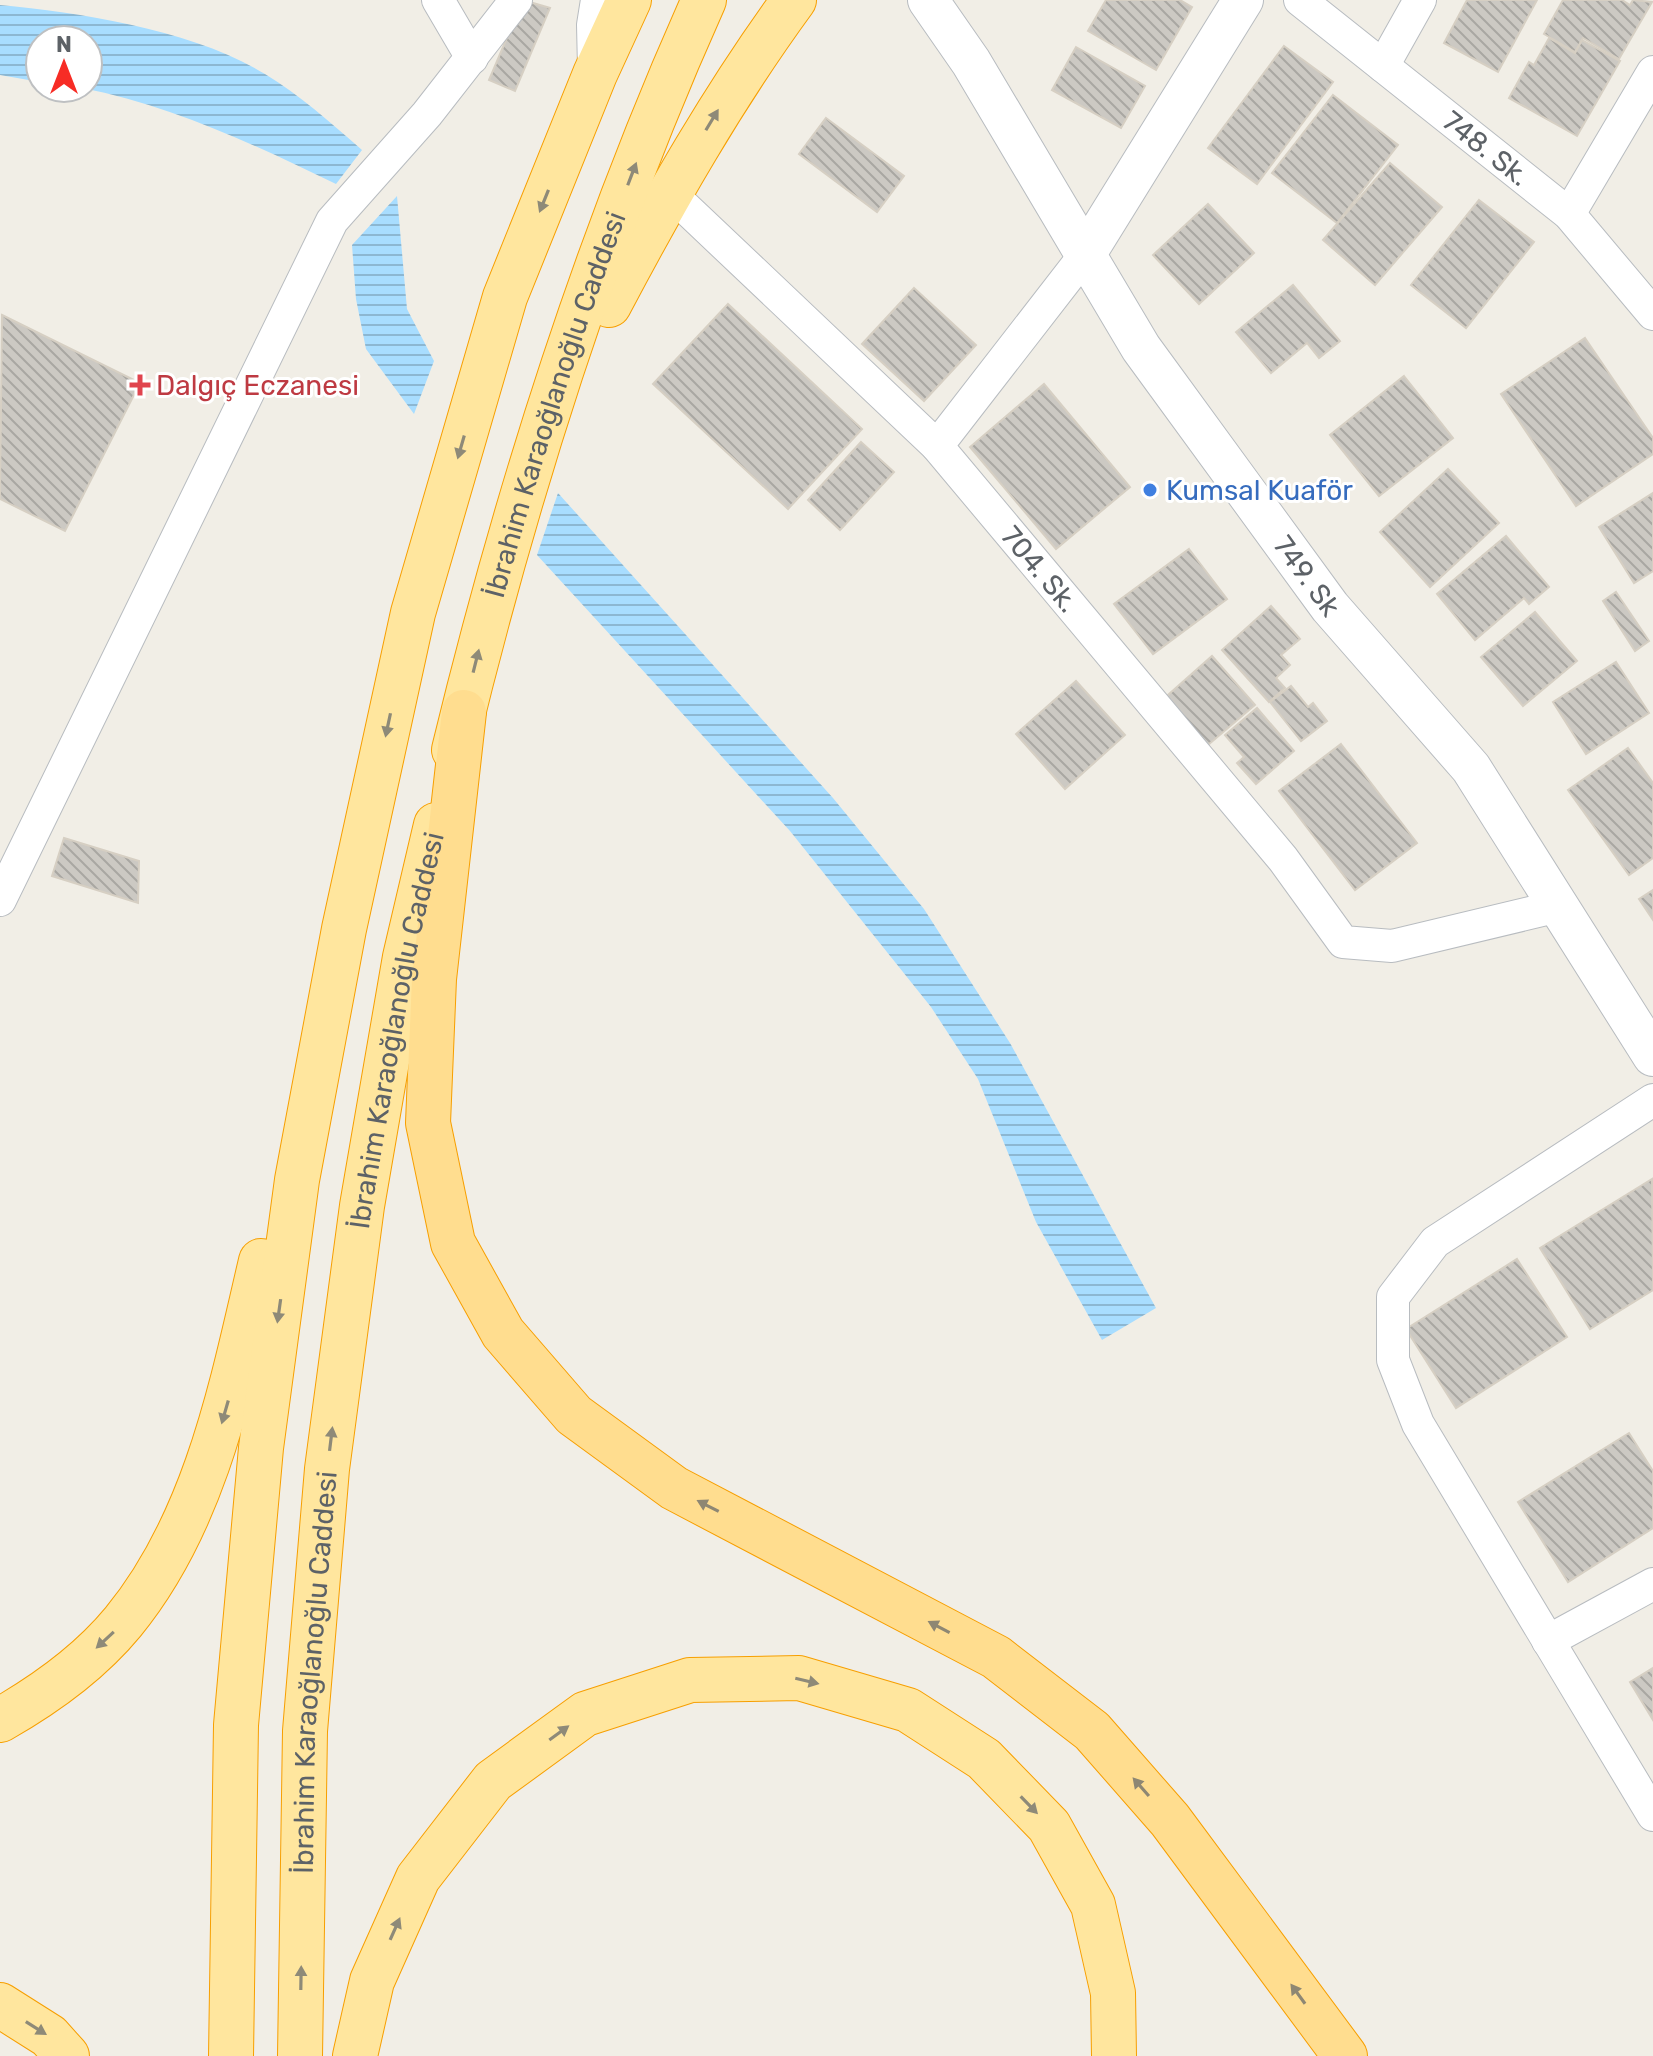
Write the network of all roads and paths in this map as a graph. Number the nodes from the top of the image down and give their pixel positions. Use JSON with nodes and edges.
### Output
{"nodes":[{"id":1,"x":438,"y":0,"type":"edge"},
{"id":2,"x":516,"y":0,"type":"edge"},
{"id":3,"x":597,"y":0,"type":"edge"},
{"id":4,"x":629,"y":0,"type":"edge"},
{"id":5,"x":704,"y":0,"type":"edge"},
{"id":6,"x":794,"y":0,"type":"edge"},
{"id":7,"x":928,"y":0,"type":"edge"},
{"id":8,"x":1243,"y":0,"type":"edge"},
{"id":9,"x":1300,"y":0,"type":"edge"},
{"id":10,"x":1420,"y":0,"type":"edge"},
{"id":11,"x":472,"y":58,"type":"junction"},
{"id":12,"x":1383,"y":66,"type":"junction"},
{"id":13,"x":1653,"y":72,"type":"edge"},
{"id":14,"x":595,"y":74,"type":"junction"},
{"id":15,"x":669,"y":192,"type":"junction"},
{"id":16,"x":1569,"y":214,"type":"junction"},
{"id":17,"x":1085,"y":255,"type":"junction"},
{"id":18,"x":1653,"y":314,"type":"edge"},
{"id":19,"x":569,"y":351,"type":"junction"},
{"id":20,"x":937,"y":446,"type":"junction"},
{"id":21,"x":464,"y":712,"type":"junction"},
{"id":22,"x":0,"y":900,"type":"edge"},
{"id":23,"x":1559,"y":906,"type":"junction"},
{"id":24,"x":344,"y":929,"type":"junction"},
{"id":25,"x":1653,"y":1056,"type":"edge"},
{"id":26,"x":1653,"y":1100,"type":"edge"},
{"id":27,"x":1653,"y":1584,"type":"edge"},
{"id":28,"x":1548,"y":1641,"type":"junction"},
{"id":29,"x":0,"y":1720,"type":"edge"},
{"id":30,"x":1653,"y":1815,"type":"edge"},
{"id":31,"x":0,"y":2005,"type":"edge"},
{"id":32,"x":67,"y":2056,"type":"edge"},
{"id":33,"x":231,"y":2056,"type":"edge"},
{"id":34,"x":300,"y":2056,"type":"edge"},
{"id":35,"x":355,"y":2056,"type":"edge"},
{"id":36,"x":1114,"y":2056,"type":"edge"},
{"id":37,"x":1345,"y":2056,"type":"edge"}],
"edges":[{"from":1,"to":11,"type":"street"},
{"from":2,"to":11,"type":"street"},
{"from":3,"to":14,"type":"street"},
{"from":4,"to":14,"type":"highway"},
{"from":19,"to":5,"type":"highway","name":"İbrahim Karaoğlanoğlu Caddesi","one_way":true},
{"from":15,"to":6,"type":"highway","one_way":true},
{"from":7,"to":17,"type":"street","name":"749. Sk"},
{"from":8,"to":17,"type":"street"},
{"from":9,"to":12,"type":"street","name":"748. Sk."},
{"from":10,"to":12,"type":"street"},
{"from":11,"to":22,"type":"street"},
{"from":12,"to":16,"type":"street","name":"748. Sk."},
{"from":13,"to":16,"type":"street"},
{"from":14,"to":24,"type":"highway","one_way":true},
{"from":15,"to":19,"type":"highway"},
{"from":15,"to":20,"type":"street","name":"704. Sk."},
{"from":16,"to":18,"type":"street","name":"748. Sk."},
{"from":17,"to":20,"type":"street"},
{"from":17,"to":23,"type":"street","name":"749. Sk"},
{"from":21,"to":19,"type":"highway","name":"İbrahim Karaoğlanoğlu Caddesi","one_way":true},
{"from":20,"to":23,"type":"street","name":"704. Sk."},
{"from":34,"to":21,"type":"highway","name":"İbrahim Karaoğlanoğlu Caddesi","one_way":true},
{"from":37,"to":21,"type":"highway","one_way":true},
{"from":23,"to":25,"type":"street","name":"749. Sk"},
{"from":24,"to":29,"type":"highway","one_way":true},
{"from":24,"to":33,"type":"highway","one_way":true},
{"from":26,"to":28,"type":"street"},
{"from":27,"to":28,"type":"street"},
{"from":28,"to":30,"type":"street"},
{"from":31,"to":32,"type":"highway","one_way":true},
{"from":35,"to":36,"type":"highway","one_way":true}]}
